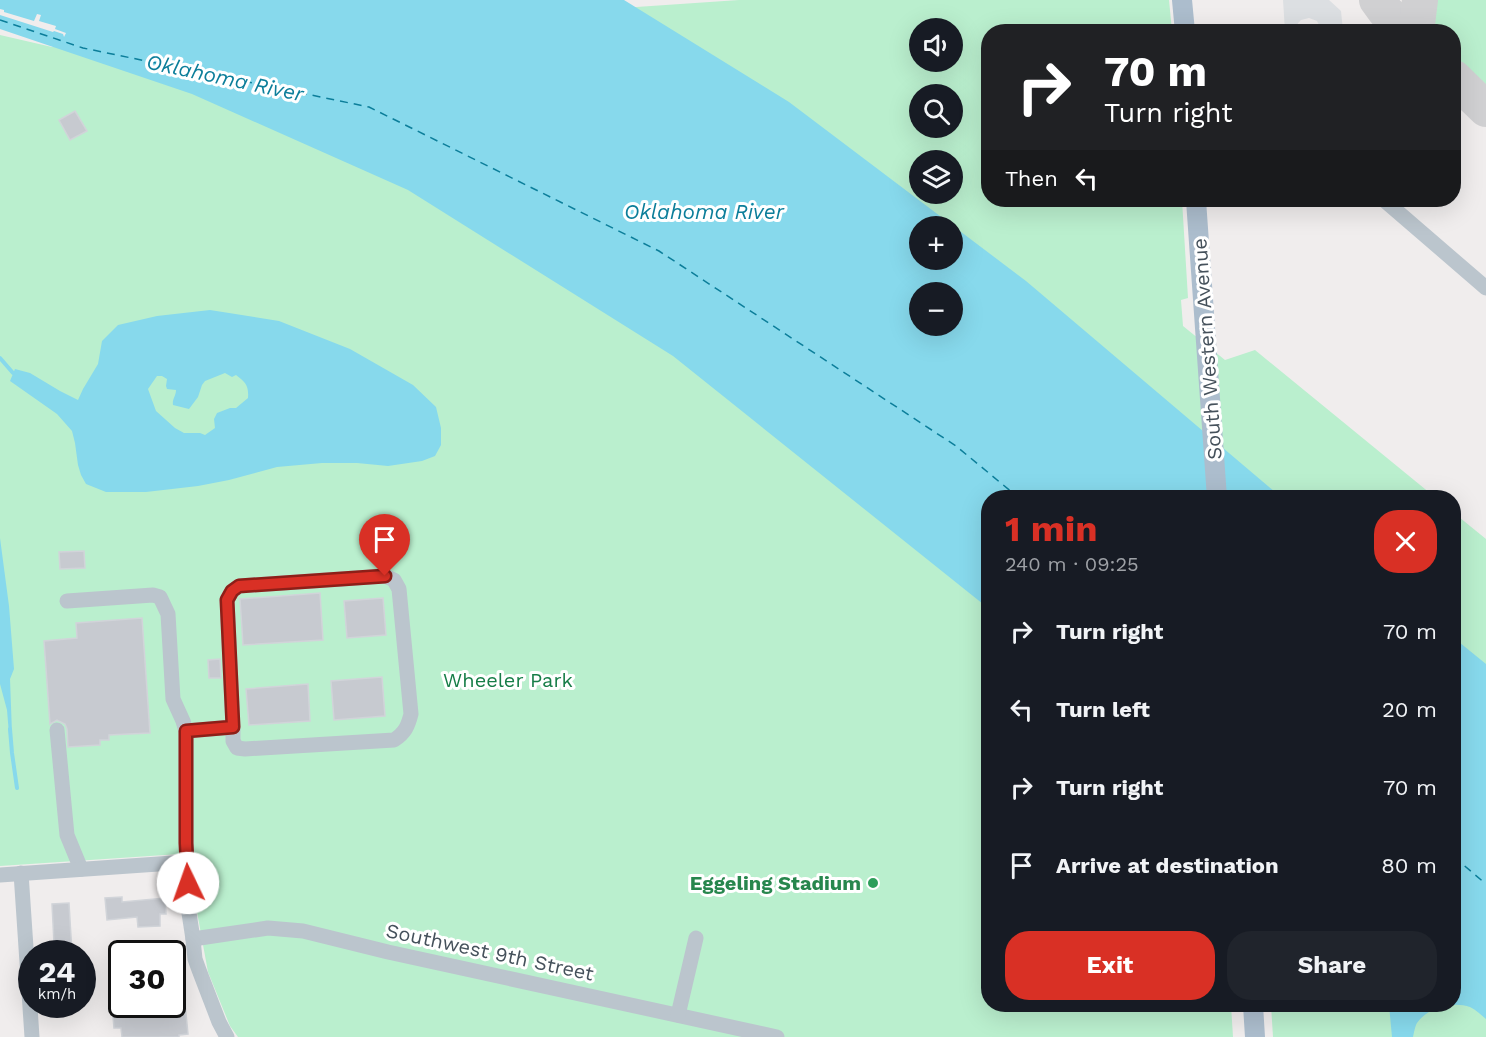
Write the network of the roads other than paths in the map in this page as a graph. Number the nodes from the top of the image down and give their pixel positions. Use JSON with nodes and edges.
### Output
{"nodes":[{"id":1,"x":1182,"y":0,"type":"edge"},
{"id":2,"x":1184,"y":24,"type":"edge"},
{"id":3,"x":1196,"y":207,"type":"edge"},
{"id":4,"x":1392,"y":207,"type":"edge"},
{"id":5,"x":1486,"y":288,"type":"edge"},
{"id":6,"x":1216,"y":490,"type":"edge"},
{"id":7,"x":67,"y":601,"type":"dead end"},
{"id":8,"x":233,"y":727,"type":"junction"},
{"id":9,"x":57,"y":730,"type":"dead end"},
{"id":10,"x":186,"y":738,"type":"junction"},
{"id":11,"x":187,"y":862,"type":"junction"},
{"id":12,"x":81,"y":869,"type":"junction"},
{"id":13,"x":21,"y":873,"type":"junction"},
{"id":14,"x":0,"y":875,"type":"edge"},
{"id":15,"x":696,"y":938,"type":"dead end"},
{"id":16,"x":193,"y":939,"type":"junction"},
{"id":17,"x":1253,"y":1012,"type":"edge"},
{"id":18,"x":678,"y":1015,"type":"junction"},
{"id":19,"x":32,"y":1037,"type":"edge"},
{"id":20,"x":227,"y":1037,"type":"edge"},
{"id":21,"x":777,"y":1037,"type":"edge"},
{"id":22,"x":1255,"y":1037,"type":"edge"}],
"edges":[{"from":1,"to":2,"type":"main road"},
{"from":3,"to":6,"type":"main road","name":"South Western Avenue"},
{"from":4,"to":5,"type":"street"},
{"from":7,"to":10,"type":"street"},
{"from":8,"to":8,"type":"street"},
{"from":8,"to":10,"type":"street"},
{"from":9,"to":12,"type":"street"},
{"from":10,"to":11,"type":"street"},
{"from":11,"to":12,"type":"street"},
{"from":11,"to":16,"type":"street"},
{"from":12,"to":13,"type":"street"},
{"from":13,"to":14,"type":"street"},
{"from":13,"to":19,"type":"street"},
{"from":15,"to":18,"type":"street"},
{"from":16,"to":18,"type":"street","name":"Southwest 9th Street"},
{"from":16,"to":20,"type":"street"},
{"from":17,"to":22,"type":"main road"},
{"from":18,"to":21,"type":"street","name":"Southwest 9th Street"}]}
